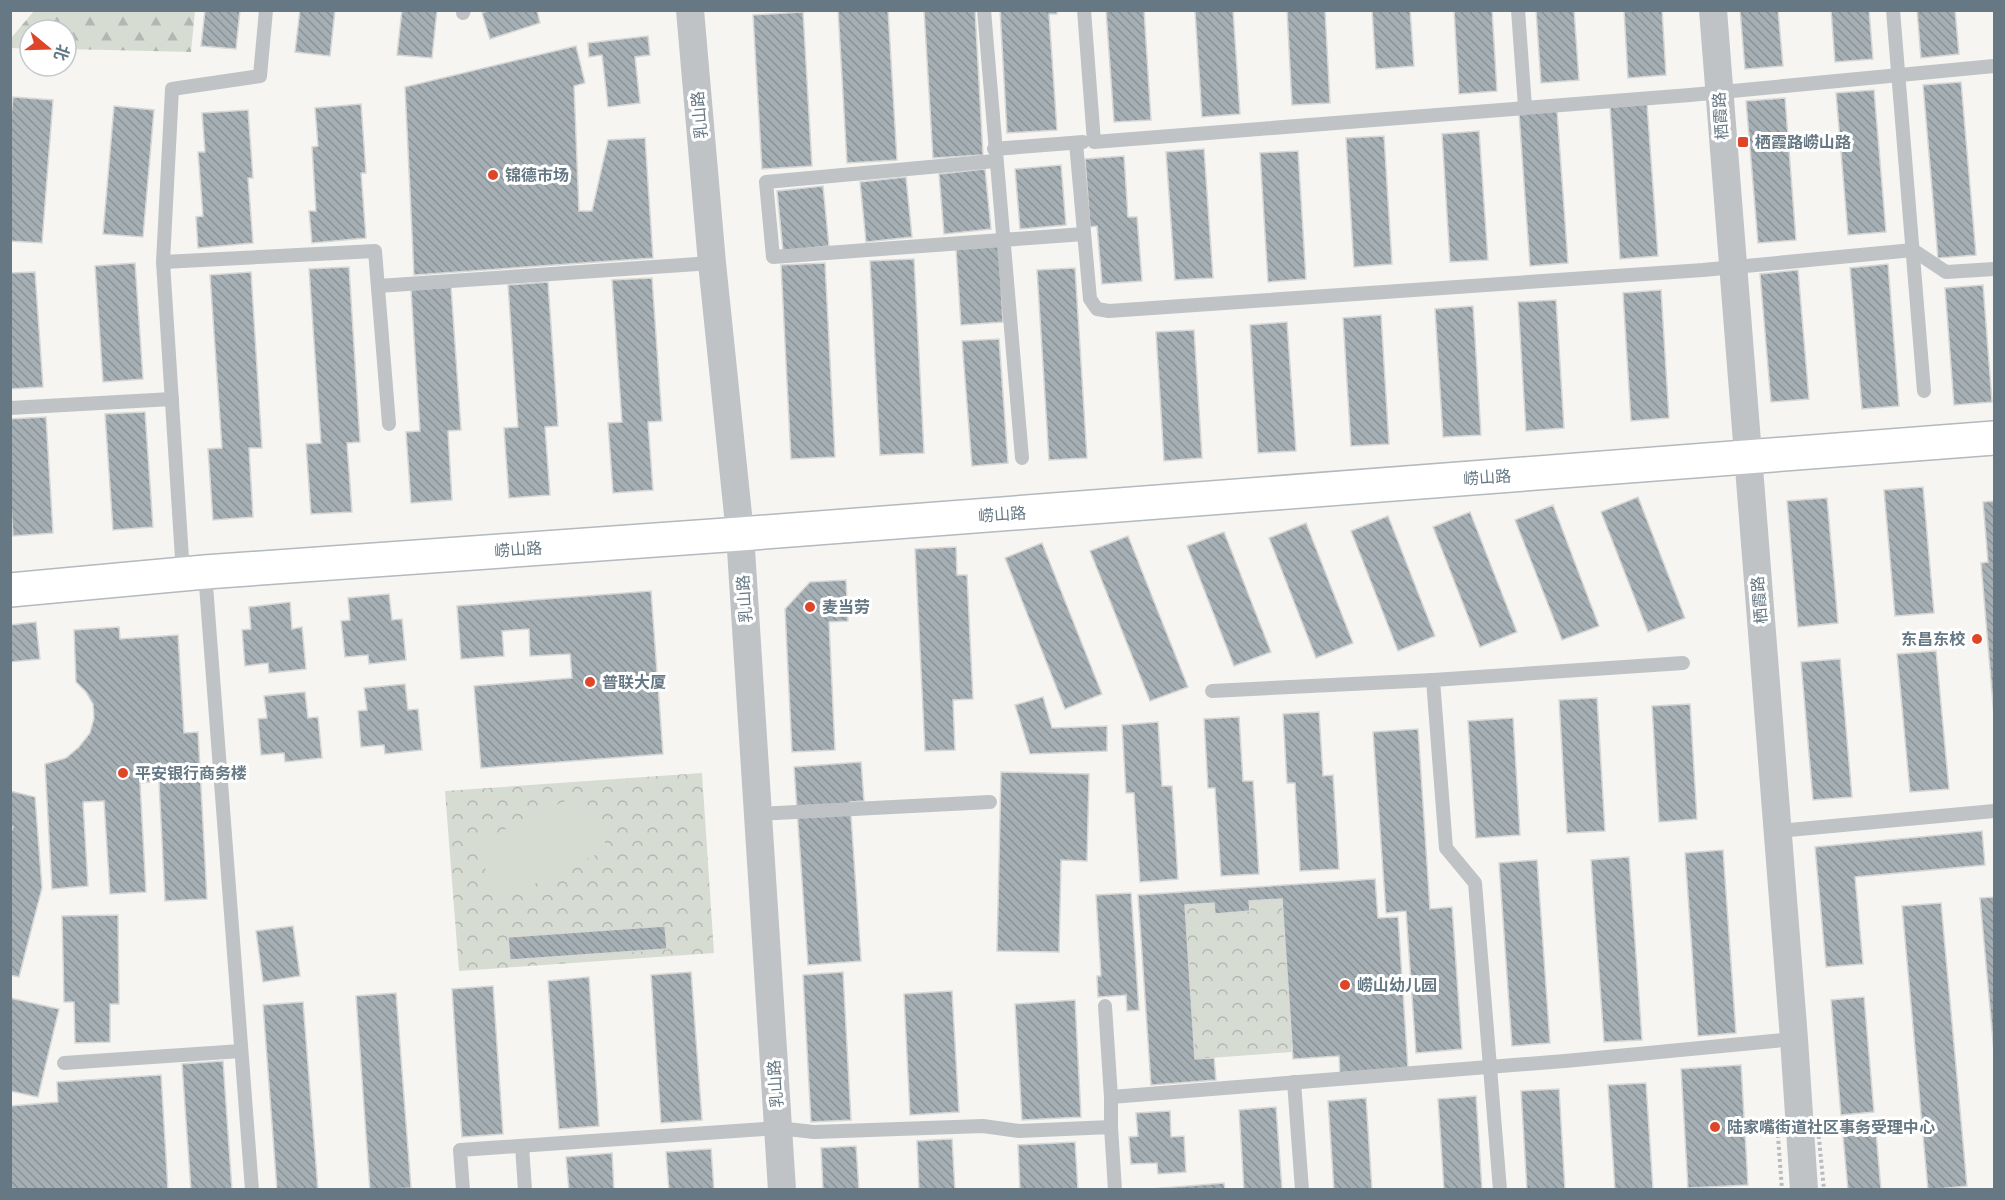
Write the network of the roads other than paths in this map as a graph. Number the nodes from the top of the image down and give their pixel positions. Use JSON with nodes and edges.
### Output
{"nodes":[{"id":1,"x":266,"y":10,"type":"edge"},
{"id":2,"x":690,"y":10,"type":"edge"},
{"id":3,"x":984,"y":10,"type":"edge"},
{"id":4,"x":1084,"y":10,"type":"edge"},
{"id":5,"x":1518,"y":10,"type":"edge"},
{"id":6,"x":1713,"y":10,"type":"edge"},
{"id":7,"x":1893,"y":10,"type":"edge"},
{"id":8,"x":1995,"y":66,"type":"edge"},
{"id":9,"x":1898,"y":74,"type":"junction"},
{"id":10,"x":1719,"y":91,"type":"junction"},
{"id":11,"x":1525,"y":107,"type":"junction"},
{"id":12,"x":1094,"y":142,"type":"junction"},
{"id":13,"x":1076,"y":143,"type":"junction"},
{"id":14,"x":995,"y":155,"type":"junction"},
{"id":15,"x":1084,"y":234,"type":"junction"},
{"id":16,"x":1002,"y":240,"type":"junction"},
{"id":17,"x":1913,"y":250,"type":"junction"},
{"id":18,"x":163,"y":262,"type":"junction"},
{"id":19,"x":712,"y":262,"type":"junction"},
{"id":20,"x":1732,"y":266,"type":"junction"},
{"id":21,"x":1995,"y":269,"type":"edge"},
{"id":22,"x":378,"y":286,"type":"junction"},
{"id":23,"x":1924,"y":391,"type":"dead end"},
{"id":24,"x":172,"y":399,"type":"junction"},
{"id":25,"x":10,"y":408,"type":"edge"},
{"id":26,"x":389,"y":424,"type":"dead end"},
{"id":27,"x":1995,"y":438,"type":"edge"},
{"id":28,"x":1747,"y":457,"type":"junction"},
{"id":29,"x":1022,"y":458,"type":"dead end"},
{"id":30,"x":740,"y":534,"type":"junction"},
{"id":31,"x":194,"y":573,"type":"junction"},
{"id":32,"x":10,"y":590,"type":"edge"},
{"id":33,"x":1683,"y":663,"type":"dead end"},
{"id":34,"x":1433,"y":680,"type":"junction"},
{"id":35,"x":1212,"y":691,"type":"dead end"},
{"id":36,"x":990,"y":801,"type":"dead end"},
{"id":37,"x":1995,"y":811,"type":"edge"},
{"id":38,"x":758,"y":814,"type":"junction"},
{"id":39,"x":1778,"y":831,"type":"junction"},
{"id":40,"x":1105,"y":1006,"type":"dead end"},
{"id":41,"x":1794,"y":1039,"type":"junction"},
{"id":42,"x":241,"y":1051,"type":"junction"},
{"id":43,"x":64,"y":1063,"type":"dead end"},
{"id":44,"x":1489,"y":1067,"type":"junction"},
{"id":45,"x":1294,"y":1082,"type":"junction"},
{"id":46,"x":1111,"y":1097,"type":"junction"},
{"id":47,"x":1111,"y":1127,"type":"junction"},
{"id":48,"x":778,"y":1128,"type":"junction"},
{"id":49,"x":522,"y":1146,"type":"junction"},
{"id":50,"x":252,"y":1190,"type":"edge"},
{"id":51,"x":463,"y":1190,"type":"edge"},
{"id":52,"x":525,"y":1190,"type":"edge"},
{"id":53,"x":782,"y":1190,"type":"edge"},
{"id":54,"x":1114,"y":1190,"type":"edge"},
{"id":55,"x":1302,"y":1190,"type":"edge"},
{"id":56,"x":1500,"y":1190,"type":"edge"},
{"id":57,"x":1804,"y":1190,"type":"edge"}],
"edges":[{"from":1,"to":18,"type":"lane"},
{"from":2,"to":19,"type":"street","name":"乳山路"},
{"from":3,"to":14,"type":"lane"},
{"from":4,"to":12,"type":"lane"},
{"from":5,"to":11,"type":"lane"},
{"from":6,"to":10,"type":"street","name":"栖霞路"},
{"from":7,"to":9,"type":"lane"},
{"from":8,"to":9,"type":"lane"},
{"from":9,"to":10,"type":"lane"},
{"from":9,"to":17,"type":"lane"},
{"from":10,"to":11,"type":"lane"},
{"from":10,"to":20,"type":"street","name":"栖霞路"},
{"from":11,"to":12,"type":"lane"},
{"from":12,"to":13,"type":"lane"},
{"from":13,"to":14,"type":"lane"},
{"from":13,"to":15,"type":"lane"},
{"from":14,"to":16,"type":"lane"},
{"from":14,"to":16,"type":"lane"},
{"from":15,"to":16,"type":"lane"},
{"from":15,"to":20,"type":"lane"},
{"from":16,"to":29,"type":"lane"},
{"from":17,"to":20,"type":"lane"},
{"from":17,"to":21,"type":"lane"},
{"from":17,"to":23,"type":"lane"},
{"from":18,"to":22,"type":"lane"},
{"from":18,"to":24,"type":"lane"},
{"from":19,"to":22,"type":"lane"},
{"from":19,"to":30,"type":"street","name":"乳山路"},
{"from":20,"to":28,"type":"street","name":"栖霞路"},
{"from":22,"to":26,"type":"lane"},
{"from":24,"to":25,"type":"lane"},
{"from":24,"to":31,"type":"lane"},
{"from":27,"to":28,"type":"street","name":"崂山路"},
{"from":28,"to":30,"type":"street","name":"崂山路"},
{"from":28,"to":39,"type":"street","name":"栖霞路"},
{"from":30,"to":31,"type":"street","name":"崂山路"},
{"from":30,"to":38,"type":"street","name":"乳山路"},
{"from":31,"to":32,"type":"street","name":"崂山路"},
{"from":31,"to":42,"type":"lane"},
{"from":33,"to":34,"type":"lane"},
{"from":34,"to":35,"type":"lane"},
{"from":34,"to":44,"type":"lane"},
{"from":36,"to":38,"type":"lane"},
{"from":37,"to":39,"type":"lane"},
{"from":38,"to":48,"type":"street","name":"乳山路"},
{"from":39,"to":41,"type":"street","name":"栖霞路"},
{"from":40,"to":46,"type":"lane"},
{"from":41,"to":44,"type":"lane"},
{"from":41,"to":57,"type":"street","name":"栖霞路"},
{"from":42,"to":43,"type":"lane"},
{"from":42,"to":50,"type":"lane"},
{"from":44,"to":45,"type":"lane"},
{"from":44,"to":56,"type":"lane"},
{"from":45,"to":46,"type":"lane"},
{"from":45,"to":55,"type":"lane"},
{"from":46,"to":47,"type":"lane"},
{"from":47,"to":48,"type":"lane"},
{"from":47,"to":54,"type":"lane"},
{"from":48,"to":49,"type":"lane"},
{"from":48,"to":53,"type":"street","name":"乳山路"},
{"from":49,"to":51,"type":"lane"},
{"from":49,"to":52,"type":"lane"}]}
